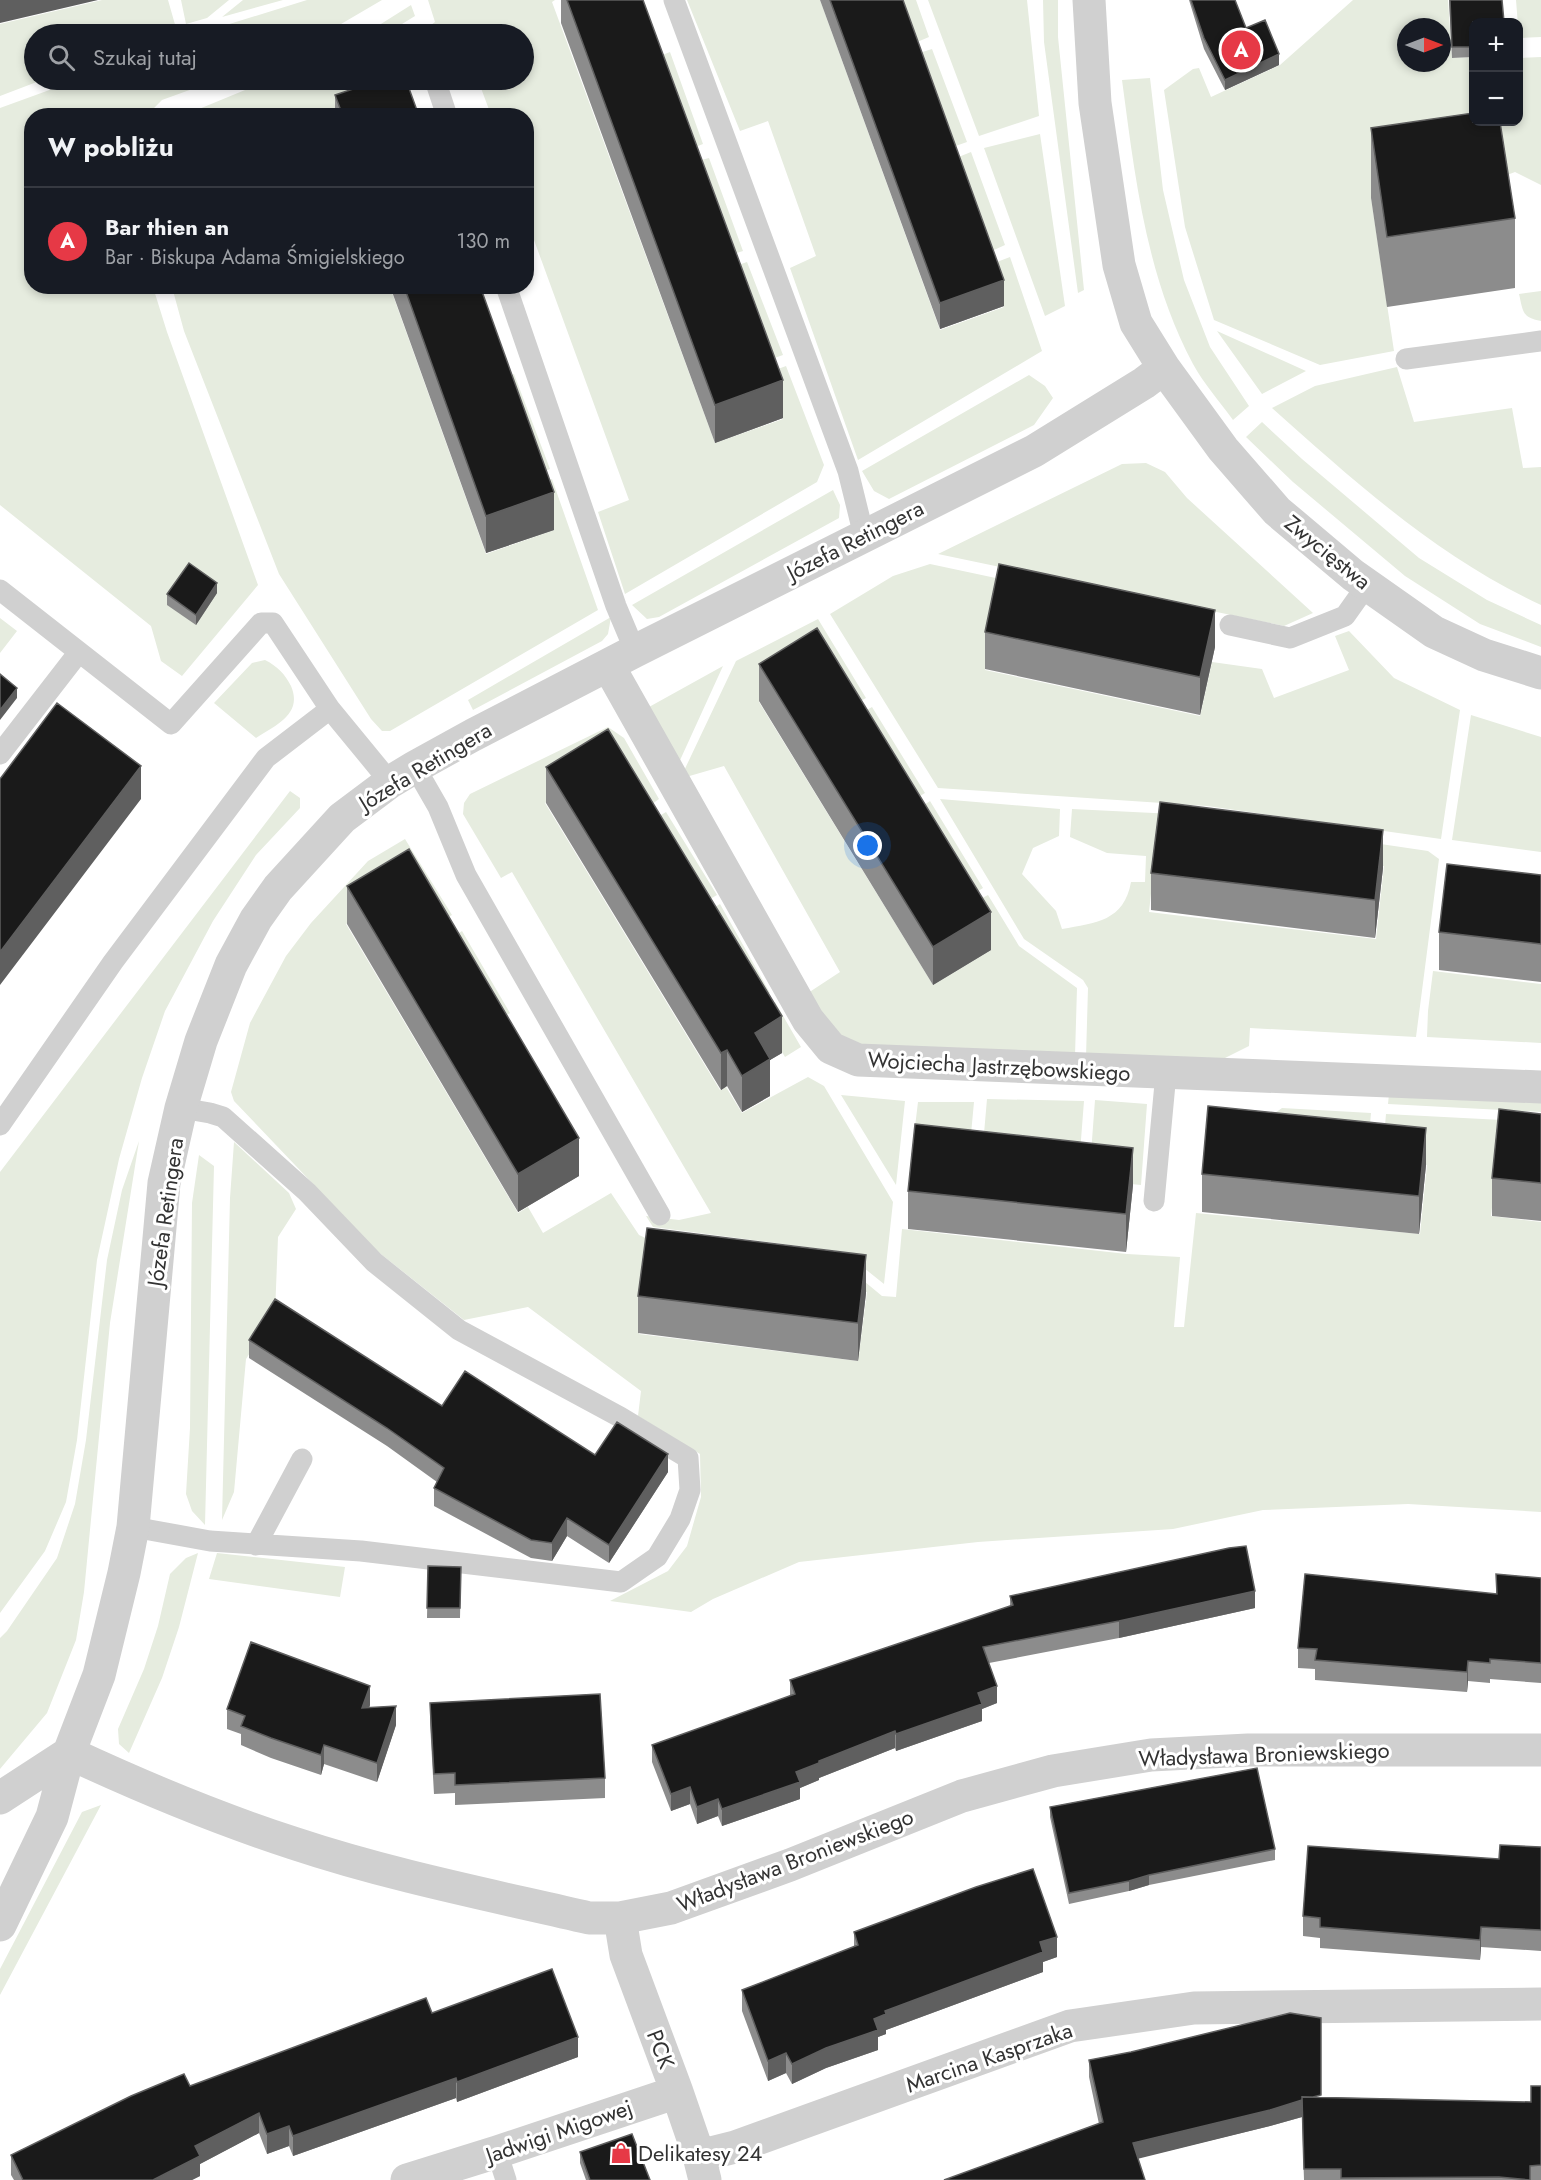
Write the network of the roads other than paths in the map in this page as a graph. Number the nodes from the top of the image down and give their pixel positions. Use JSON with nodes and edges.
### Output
{"nodes":[{"id":1,"x":674,"y":0,"type":"edge"},
{"id":2,"x":1089,"y":0,"type":"edge"},
{"id":3,"x":438,"y":90,"type":"edge"},
{"id":4,"x":444,"y":108,"type":"edge"},
{"id":5,"x":509,"y":294,"type":"edge"},
{"id":6,"x":1541,"y":341,"type":"edge"},
{"id":7,"x":1406,"y":359,"type":"dead end"},
{"id":8,"x":1164,"y":368,"type":"junction"},
{"id":9,"x":864,"y":536,"type":"junction"},
{"id":10,"x":1367,"y":585,"type":"junction"},
{"id":11,"x":0,"y":590,"type":"edge"},
{"id":12,"x":1230,"y":625,"type":"dead end"},
{"id":13,"x":79,"y":652,"type":"junction"},
{"id":14,"x":622,"y":658,"type":"junction"},
{"id":15,"x":1541,"y":674,"type":"edge"},
{"id":16,"x":330,"y":709,"type":"junction"},
{"id":17,"x":0,"y":754,"type":"edge"},
{"id":18,"x":403,"y":774,"type":"junction"},
{"id":19,"x":1166,"y":1073,"type":"junction"},
{"id":20,"x":1541,"y":1087,"type":"edge"},
{"id":21,"x":181,"y":1108,"type":"junction"},
{"id":22,"x":0,"y":1125,"type":"edge"},
{"id":23,"x":1154,"y":1202,"type":"dead end"},
{"id":24,"x":660,"y":1215,"type":"dead end"},
{"id":25,"x":302,"y":1459,"type":"dead end"},
{"id":26,"x":133,"y":1527,"type":"junction"},
{"id":27,"x":256,"y":1545,"type":"junction"},
{"id":28,"x":1541,"y":1750,"type":"edge"},
{"id":29,"x":69,"y":1753,"type":"junction"},
{"id":30,"x":0,"y":1798,"type":"edge"},
{"id":31,"x":620,"y":1918,"type":"junction"},
{"id":32,"x":0,"y":1925,"type":"edge"},
{"id":33,"x":1541,"y":2004,"type":"edge"},
{"id":34,"x":677,"y":2092,"type":"junction"},
{"id":35,"x":501,"y":2166,"type":"edge"},
{"id":36,"x":702,"y":2168,"type":"edge"},
{"id":37,"x":407,"y":2180,"type":"edge"}],
"edges":[{"from":1,"to":9,"type":"lane"},
{"from":2,"to":8,"type":"street","name":"Zwycięstwa"},
{"from":3,"to":4,"type":"lane"},
{"from":5,"to":14,"type":"lane"},
{"from":6,"to":7,"type":"lane"},
{"from":8,"to":9,"type":"street","name":"Józefa Retingera"},
{"from":8,"to":10,"type":"street","name":"Zwycięstwa"},
{"from":9,"to":14,"type":"street","name":"Józefa Retingera"},
{"from":10,"to":12,"type":"lane"},
{"from":10,"to":15,"type":"street","name":"Zwycięstwa"},
{"from":11,"to":13,"type":"lane"},
{"from":13,"to":16,"type":"lane"},
{"from":13,"to":17,"type":"lane"},
{"from":14,"to":18,"type":"street","name":"Józefa Retingera"},
{"from":14,"to":19,"type":"street","name":"Wojciecha Jastrzębowskiego"},
{"from":16,"to":18,"type":"lane"},
{"from":16,"to":22,"type":"lane"},
{"from":18,"to":21,"type":"street","name":"Józefa Retingera"},
{"from":18,"to":24,"type":"lane"},
{"from":19,"to":20,"type":"street","name":"Wojciecha Jastrzębowskiego"},
{"from":19,"to":23,"type":"lane"},
{"from":21,"to":26,"type":"street","name":"Józefa Retingera"},
{"from":21,"to":27,"type":"lane"},
{"from":25,"to":27,"type":"lane"},
{"from":26,"to":27,"type":"lane"},
{"from":26,"to":29,"type":"street","name":"Józefa Retingera"},
{"from":28,"to":31,"type":"street","name":"Władysława Broniewskiego"},
{"from":29,"to":30,"type":"street"},
{"from":29,"to":31,"type":"street","name":"Władysława Broniewskiego"},
{"from":29,"to":32,"type":"street","name":"Józefa Retingera"},
{"from":31,"to":34,"type":"street","name":"PCK"},
{"from":33,"to":36,"type":"street","name":"Marcina Kasprzaka"},
{"from":34,"to":35,"type":"street","name":"Jadwigi Migowej"},
{"from":34,"to":36,"type":"street","name":"PCK"},
{"from":35,"to":37,"type":"street","name":"Jadwigi Migowej"}]}
